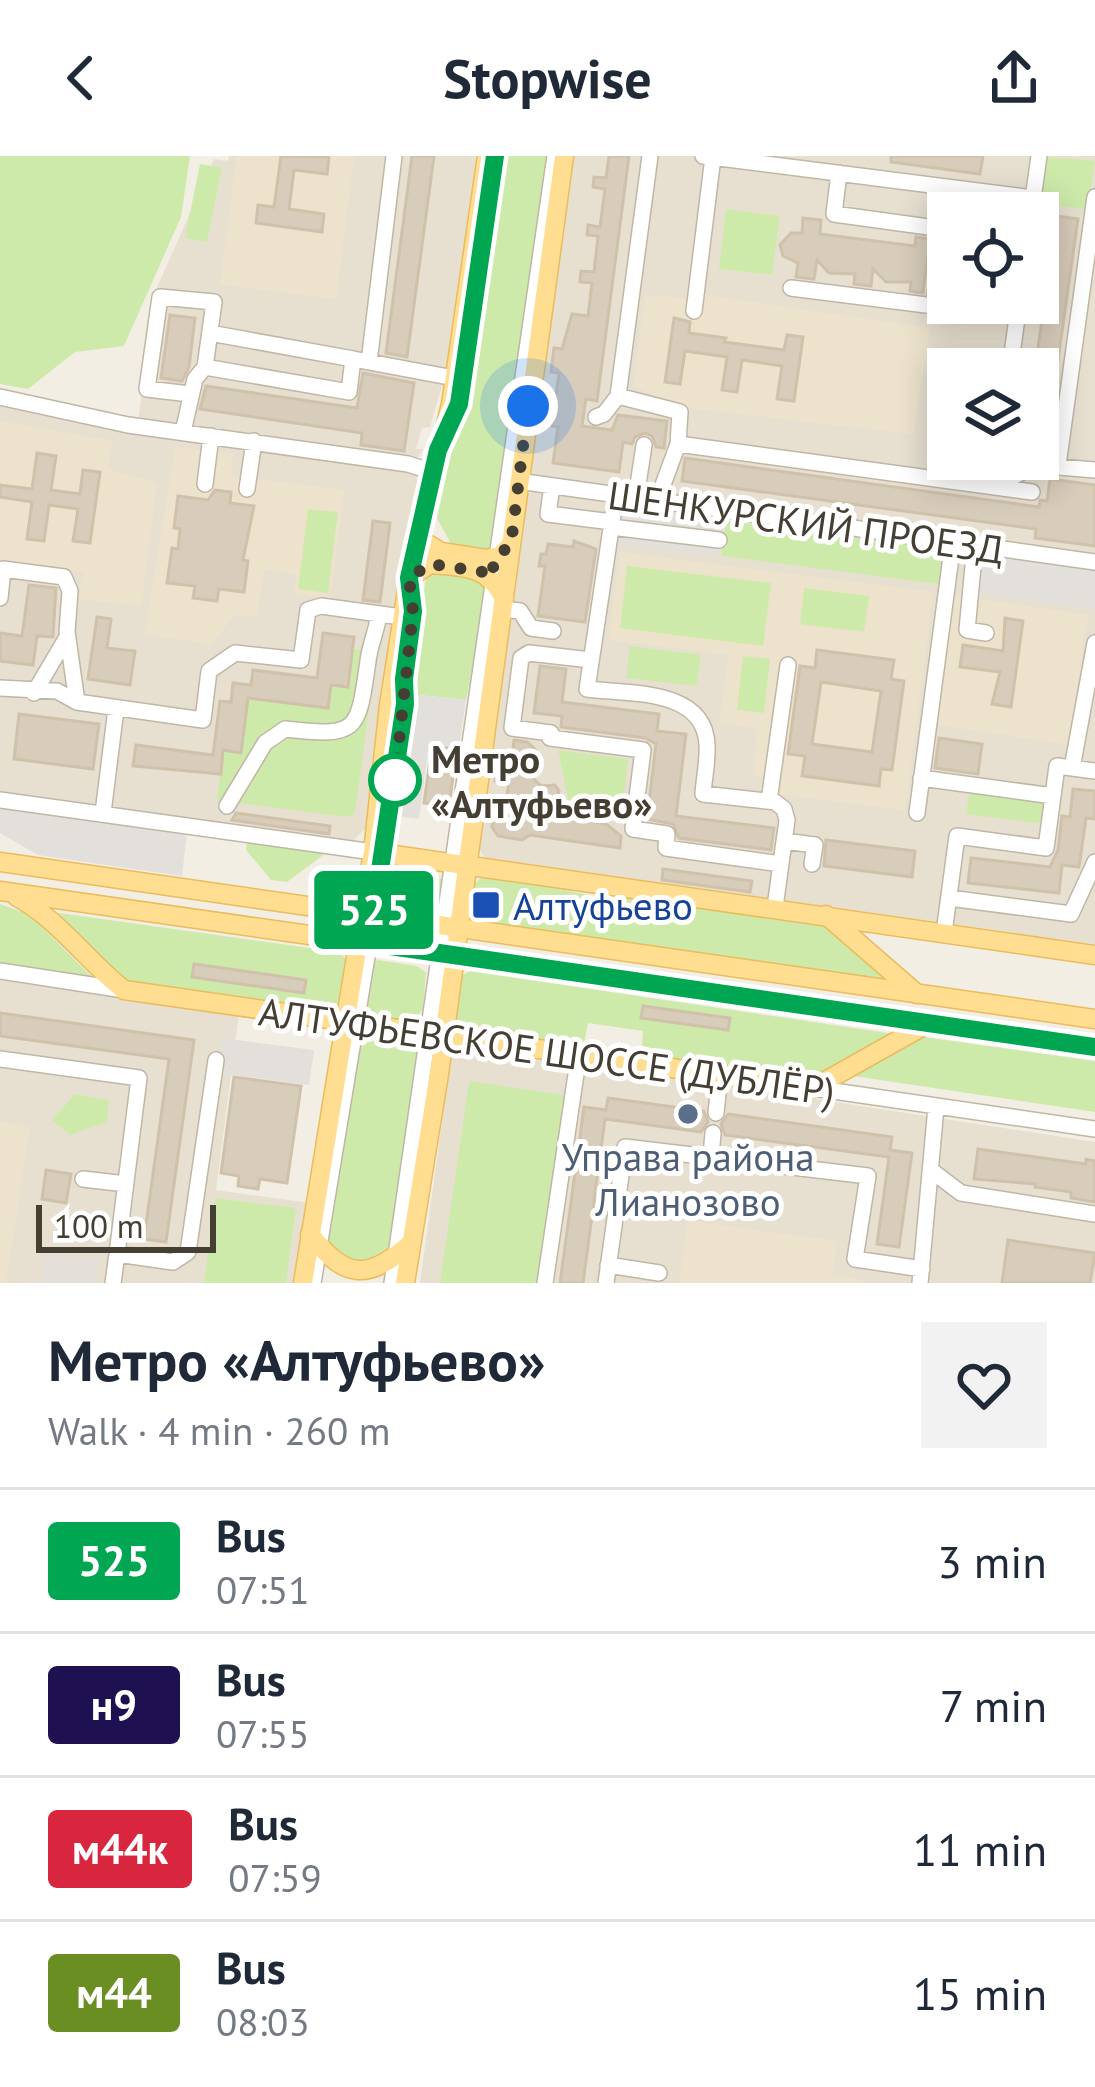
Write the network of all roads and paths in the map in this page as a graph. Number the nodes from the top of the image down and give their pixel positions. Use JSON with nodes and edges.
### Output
{"nodes":[{"id":1,"x":394,"y":156,"type":"edge"},
{"id":2,"x":491,"y":156,"type":"edge"},
{"id":3,"x":559,"y":156,"type":"edge"},
{"id":4,"x":650,"y":156,"type":"edge"},
{"id":5,"x":703,"y":156,"type":"edge"},
{"id":6,"x":1039,"y":156,"type":"edge"},
{"id":7,"x":712,"y":157,"type":"edge"},
{"id":8,"x":839,"y":173,"type":"junction"},
{"id":9,"x":954,"y":192,"type":"edge"},
{"id":10,"x":1034,"y":192,"type":"edge"},
{"id":11,"x":1095,"y":197,"type":"edge"},
{"id":12,"x":791,"y":288,"type":"dead end"},
{"id":13,"x":694,"y":310,"type":"dead end"},
{"id":14,"x":210,"y":333,"type":"junction"},
{"id":15,"x":361,"y":361,"type":"junction"},
{"id":16,"x":206,"y":367,"type":"junction"},
{"id":17,"x":454,"y":378,"type":"junction"},
{"id":18,"x":190,"y":394,"type":"junction"},
{"id":19,"x":618,"y":396,"type":"junction"},
{"id":20,"x":0,"y":397,"type":"edge"},
{"id":21,"x":596,"y":416,"type":"dead end"},
{"id":22,"x":445,"y":429,"type":"junction"},
{"id":23,"x":183,"y":432,"type":"junction"},
{"id":24,"x":212,"y":436,"type":"junction"},
{"id":25,"x":254,"y":441,"type":"junction"},
{"id":26,"x":678,"y":444,"type":"junction"},
{"id":27,"x":644,"y":445,"type":"dead end"},
{"id":28,"x":1059,"y":458,"type":"edge"},
{"id":29,"x":1059,"y":465,"type":"edge"},
{"id":30,"x":1095,"y":470,"type":"edge"},
{"id":31,"x":433,"y":472,"type":"junction"},
{"id":32,"x":995,"y":480,"type":"edge"},
{"id":33,"x":1008,"y":480,"type":"edge"},
{"id":34,"x":518,"y":482,"type":"junction"},
{"id":35,"x":205,"y":484,"type":"dead end"},
{"id":36,"x":552,"y":486,"type":"junction"},
{"id":37,"x":994,"y":487,"type":"junction"},
{"id":38,"x":247,"y":489,"type":"dead end"},
{"id":39,"x":1032,"y":492,"type":"dead end"},
{"id":40,"x":616,"y":495,"type":"junction"},
{"id":41,"x":636,"y":498,"type":"junction"},
{"id":42,"x":657,"y":501,"type":"junction"},
{"id":43,"x":612,"y":524,"type":"junction"},
{"id":44,"x":418,"y":532,"type":"junction"},
{"id":45,"x":719,"y":540,"type":"dead end"},
{"id":46,"x":953,"y":542,"type":"junction"},
{"id":47,"x":511,"y":544,"type":"junction"},
{"id":48,"x":976,"y":545,"type":"junction"},
{"id":49,"x":1095,"y":562,"type":"edge"},
{"id":50,"x":493,"y":568,"type":"junction"},
{"id":51,"x":2,"y":569,"type":"edge"},
{"id":52,"x":409,"y":578,"type":"junction"},
{"id":53,"x":0,"y":598,"type":"edge"},
{"id":54,"x":504,"y":604,"type":"junction"},
{"id":55,"x":379,"y":614,"type":"junction"},
{"id":56,"x":403,"y":617,"type":"junction"},
{"id":57,"x":553,"y":631,"type":"dead end"},
{"id":58,"x":500,"y":632,"type":"junction"},
{"id":59,"x":986,"y":633,"type":"dead end"},
{"id":60,"x":67,"y":637,"type":"junction"},
{"id":61,"x":1095,"y":643,"type":"edge"},
{"id":62,"x":481,"y":656,"type":"junction"},
{"id":63,"x":591,"y":660,"type":"junction"},
{"id":64,"x":788,"y":664,"type":"dead end"},
{"id":65,"x":1093,"y":668,"type":"edge"},
{"id":66,"x":0,"y":688,"type":"edge"},
{"id":67,"x":34,"y":693,"type":"junction"},
{"id":68,"x":77,"y":702,"type":"junction"},
{"id":69,"x":116,"y":709,"type":"junction"},
{"id":70,"x":1087,"y":734,"type":"edge"},
{"id":71,"x":455,"y":745,"type":"dead end"},
{"id":72,"x":1072,"y":768,"type":"junction"},
{"id":73,"x":1095,"y":771,"type":"edge"},
{"id":74,"x":921,"y":778,"type":"junction"},
{"id":75,"x":1053,"y":796,"type":"junction"},
{"id":76,"x":0,"y":800,"type":"edge"},
{"id":77,"x":769,"y":801,"type":"junction"},
{"id":78,"x":227,"y":806,"type":"dead end"},
{"id":79,"x":103,"y":813,"type":"junction"},
{"id":80,"x":917,"y":813,"type":"dead end"},
{"id":81,"x":784,"y":841,"type":"junction"},
{"id":82,"x":0,"y":852,"type":"edge"},
{"id":83,"x":378,"y":852,"type":"junction"},
{"id":84,"x":0,"y":862,"type":"edge"},
{"id":85,"x":1095,"y":862,"type":"edge"},
{"id":86,"x":460,"y":863,"type":"junction"},
{"id":87,"x":781,"y":864,"type":"junction"},
{"id":88,"x":812,"y":864,"type":"dead end"},
{"id":89,"x":27,"y":866,"type":"junction"},
{"id":90,"x":3,"y":892,"type":"edge"},
{"id":91,"x":949,"y":898,"type":"junction"},
{"id":92,"x":775,"y":907,"type":"junction"},
{"id":93,"x":368,"y":914,"type":"junction"},
{"id":94,"x":826,"y":915,"type":"junction"},
{"id":95,"x":451,"y":926,"type":"junction"},
{"id":96,"x":944,"y":933,"type":"junction"},
{"id":97,"x":364,"y":942,"type":"junction"},
{"id":98,"x":447,"y":955,"type":"junction"},
{"id":99,"x":1095,"y":955,"type":"edge"},
{"id":100,"x":0,"y":971,"type":"edge"},
{"id":101,"x":124,"y":990,"type":"junction"},
{"id":102,"x":917,"y":994,"type":"junction"},
{"id":103,"x":1095,"y":1019,"type":"edge"},
{"id":104,"x":350,"y":1023,"type":"junction"},
{"id":105,"x":927,"y":1024,"type":"junction"},
{"id":106,"x":435,"y":1034,"type":"junction"},
{"id":107,"x":1095,"y":1047,"type":"edge"},
{"id":108,"x":579,"y":1054,"type":"junction"},
{"id":109,"x":0,"y":1059,"type":"edge"},
{"id":110,"x":216,"y":1060,"type":"dead end"},
{"id":111,"x":720,"y":1075,"type":"junction"},
{"id":112,"x":813,"y":1088,"type":"junction"},
{"id":113,"x":936,"y":1107,"type":"junction"},
{"id":114,"x":716,"y":1113,"type":"dead end"},
{"id":115,"x":1095,"y":1129,"type":"edge"},
{"id":116,"x":713,"y":1133,"type":"dead end"},
{"id":117,"x":711,"y":1156,"type":"junction"},
{"id":118,"x":932,"y":1171,"type":"junction"},
{"id":119,"x":83,"y":1179,"type":"dead end"},
{"id":120,"x":126,"y":1184,"type":"junction"},
{"id":121,"x":1095,"y":1214,"type":"edge"},
{"id":122,"x":314,"y":1240,"type":"junction"},
{"id":123,"x":403,"y":1250,"type":"junction"},
{"id":124,"x":117,"y":1254,"type":"junction"},
{"id":125,"x":608,"y":1265,"type":"junction"},
{"id":126,"x":659,"y":1273,"type":"dead end"},
{"id":127,"x":921,"y":1276,"type":"edge"},
{"id":128,"x":113,"y":1283,"type":"edge"},
{"id":129,"x":303,"y":1283,"type":"edge"},
{"id":130,"x":313,"y":1283,"type":"edge"},
{"id":131,"x":392,"y":1283,"type":"edge"},
{"id":132,"x":405,"y":1283,"type":"edge"},
{"id":133,"x":545,"y":1283,"type":"edge"},
{"id":134,"x":605,"y":1283,"type":"edge"}],
"edges":[{"from":1,"to":15,"type":"street"},
{"from":2,"to":17,"type":"main road"},
{"from":2,"to":22,"type":"street"},
{"from":3,"to":34,"type":"main road"},
{"from":3,"to":50,"type":"street"},
{"from":4,"to":19,"type":"street"},
{"from":5,"to":7,"type":"street"},
{"from":6,"to":10,"type":"street"},
{"from":7,"to":8,"type":"street"},
{"from":7,"to":13,"type":"street"},
{"from":8,"to":9,"type":"street"},
{"from":8,"to":12,"type":"street"},
{"from":11,"to":28,"type":"street"},
{"from":14,"to":15,"type":"street"},
{"from":14,"to":16,"type":"street"},
{"from":14,"to":18,"type":"street"},
{"from":15,"to":16,"type":"street"},
{"from":15,"to":17,"type":"street"},
{"from":16,"to":18,"type":"street"},
{"from":17,"to":22,"type":"main road"},
{"from":18,"to":23,"type":"street"},
{"from":19,"to":21,"type":"street"},
{"from":19,"to":26,"type":"street"},
{"from":20,"to":23,"type":"street"},
{"from":22,"to":31,"type":"main road"},
{"from":23,"to":24,"type":"street"},
{"from":24,"to":25,"type":"street"},
{"from":24,"to":35,"type":"street"},
{"from":25,"to":31,"type":"street"},
{"from":25,"to":38,"type":"street"},
{"from":26,"to":37,"type":"street"},
{"from":26,"to":42,"type":"street"},
{"from":27,"to":41,"type":"street"},
{"from":29,"to":30,"type":"street"},
{"from":31,"to":44,"type":"main road"},
{"from":32,"to":37,"type":"street"},
{"from":33,"to":37,"type":"street"},
{"from":34,"to":36,"type":"street","name":"ШЕНКУРСКИЙ ПРОЕЗД"},
{"from":34,"to":47,"type":"main road"},
{"from":36,"to":40,"type":"street","name":"ШЕНКУРСКИЙ ПРОЕЗД"},
{"from":36,"to":43,"type":"street"},
{"from":37,"to":39,"type":"street"},
{"from":40,"to":41,"type":"street","name":"ШЕНКУРСКИЙ ПРОЕЗД"},
{"from":40,"to":43,"type":"street"},
{"from":41,"to":42,"type":"street","name":"ШЕНКУРСКИЙ ПРОЕЗД"},
{"from":42,"to":46,"type":"street","name":"ШЕНКУРСКИЙ ПРОЕЗД"},
{"from":43,"to":45,"type":"street"},
{"from":43,"to":63,"type":"street"},
{"from":44,"to":50,"type":"main road"},
{"from":44,"to":52,"type":"main road"},
{"from":46,"to":48,"type":"street","name":"ШЕНКУРСКИЙ ПРОЕЗД"},
{"from":46,"to":74,"type":"street"},
{"from":47,"to":50,"type":"main road"},
{"from":47,"to":54,"type":"main road"},
{"from":48,"to":49,"type":"street","name":"ШЕНКУРСКИЙ ПРОЕЗД"},
{"from":48,"to":59,"type":"street"},
{"from":50,"to":52,"type":"main road"},
{"from":50,"to":54,"type":"main road"},
{"from":50,"to":62,"type":"street"},
{"from":51,"to":53,"type":"street"},
{"from":51,"to":60,"type":"street"},
{"from":52,"to":56,"type":"main road"},
{"from":52,"to":83,"type":"street"},
{"from":54,"to":57,"type":"street"},
{"from":54,"to":58,"type":"main road"},
{"from":55,"to":56,"type":"street"},
{"from":55,"to":69,"type":"street"},
{"from":55,"to":78,"type":"street"},
{"from":56,"to":83,"type":"main road"},
{"from":58,"to":62,"type":"street"},
{"from":58,"to":86,"type":"main road"},
{"from":60,"to":67,"type":"street"},
{"from":60,"to":68,"type":"street"},
{"from":61,"to":65,"type":"street"},
{"from":62,"to":71,"type":"street"},
{"from":62,"to":86,"type":"street"},
{"from":63,"to":77,"type":"street"},
{"from":63,"to":87,"type":"street"},
{"from":64,"to":77,"type":"street"},
{"from":65,"to":70,"type":"street"},
{"from":66,"to":67,"type":"street"},
{"from":67,"to":68,"type":"street"},
{"from":68,"to":69,"type":"street"},
{"from":69,"to":79,"type":"street"},
{"from":70,"to":72,"type":"street"},
{"from":72,"to":73,"type":"street"},
{"from":72,"to":75,"type":"street"},
{"from":74,"to":75,"type":"street"},
{"from":74,"to":80,"type":"street"},
{"from":75,"to":91,"type":"street"},
{"from":76,"to":79,"type":"street"},
{"from":77,"to":81,"type":"street"},
{"from":79,"to":83,"type":"street"},
{"from":81,"to":87,"type":"street"},
{"from":81,"to":88,"type":"street"},
{"from":82,"to":89,"type":"street"},
{"from":83,"to":86,"type":"main road"},
{"from":83,"to":93,"type":"main road"},
{"from":84,"to":89,"type":"main road"},
{"from":85,"to":91,"type":"street"},
{"from":86,"to":92,"type":"main road"},
{"from":86,"to":95,"type":"main road"},
{"from":87,"to":92,"type":"street"},
{"from":89,"to":93,"type":"main road"},
{"from":90,"to":97,"type":"main road"},
{"from":90,"to":101,"type":"main road"},
{"from":91,"to":96,"type":"street"},
{"from":92,"to":94,"type":"main road"},
{"from":93,"to":95,"type":"main road"},
{"from":93,"to":97,"type":"main road"},
{"from":94,"to":96,"type":"main road"},
{"from":94,"to":102,"type":"main road"},
{"from":95,"to":98,"type":"main road"},
{"from":95,"to":102,"type":"main road"},
{"from":96,"to":99,"type":"main road"},
{"from":97,"to":98,"type":"main road"},
{"from":97,"to":104,"type":"main road"},
{"from":98,"to":105,"type":"main road"},
{"from":98,"to":106,"type":"main road"},
{"from":100,"to":101,"type":"street","name":"АЛТУФЬЕВСКОЕ ШОССЕ (ДУБЛЁР)"},
{"from":101,"to":104,"type":"main road","name":"АЛТУФЬЕВСКОЕ ШОССЕ (ДУБЛЁР)"},
{"from":102,"to":103,"type":"main road"},
{"from":104,"to":106,"type":"main road","name":"АЛТУФЬЕВСКОЕ ШОССЕ (ДУБЛЁР)"},
{"from":104,"to":122,"type":"main road"},
{"from":105,"to":107,"type":"main road"},
{"from":105,"to":112,"type":"main road"},
{"from":106,"to":108,"type":"main road","name":"АЛТУФЬЕВСКОЕ ШОССЕ (ДУБЛЁР)"},
{"from":106,"to":123,"type":"main road"},
{"from":108,"to":111,"type":"main road","name":"АЛТУФЬЕВСКОЕ ШОССЕ (ДУБЛЁР)"},
{"from":108,"to":133,"type":"street"},
{"from":109,"to":120,"type":"street"},
{"from":110,"to":124,"type":"street"},
{"from":111,"to":112,"type":"main road","name":"АЛТУФЬЕВСКОЕ ШОССЕ (ДУБЛЁР)"},
{"from":111,"to":114,"type":"street"},
{"from":112,"to":113,"type":"street","name":"АЛТУФЬЕВСКОЕ ШОССЕ (ДУБЛЁР)"},
{"from":113,"to":115,"type":"street","name":"АЛТУФЬЕВСКОЕ ШОССЕ (ДУБЛЁР)"},
{"from":113,"to":118,"type":"street"},
{"from":116,"to":117,"type":"street"},
{"from":117,"to":125,"type":"street"},
{"from":117,"to":127,"type":"street"},
{"from":118,"to":121,"type":"street"},
{"from":118,"to":127,"type":"street"},
{"from":119,"to":120,"type":"street"},
{"from":120,"to":124,"type":"street"},
{"from":122,"to":123,"type":"main road"},
{"from":122,"to":129,"type":"main road"},
{"from":122,"to":130,"type":"street"},
{"from":123,"to":131,"type":"street"},
{"from":123,"to":132,"type":"main road"},
{"from":124,"to":128,"type":"street"},
{"from":125,"to":126,"type":"street"},
{"from":125,"to":134,"type":"street"}]}
